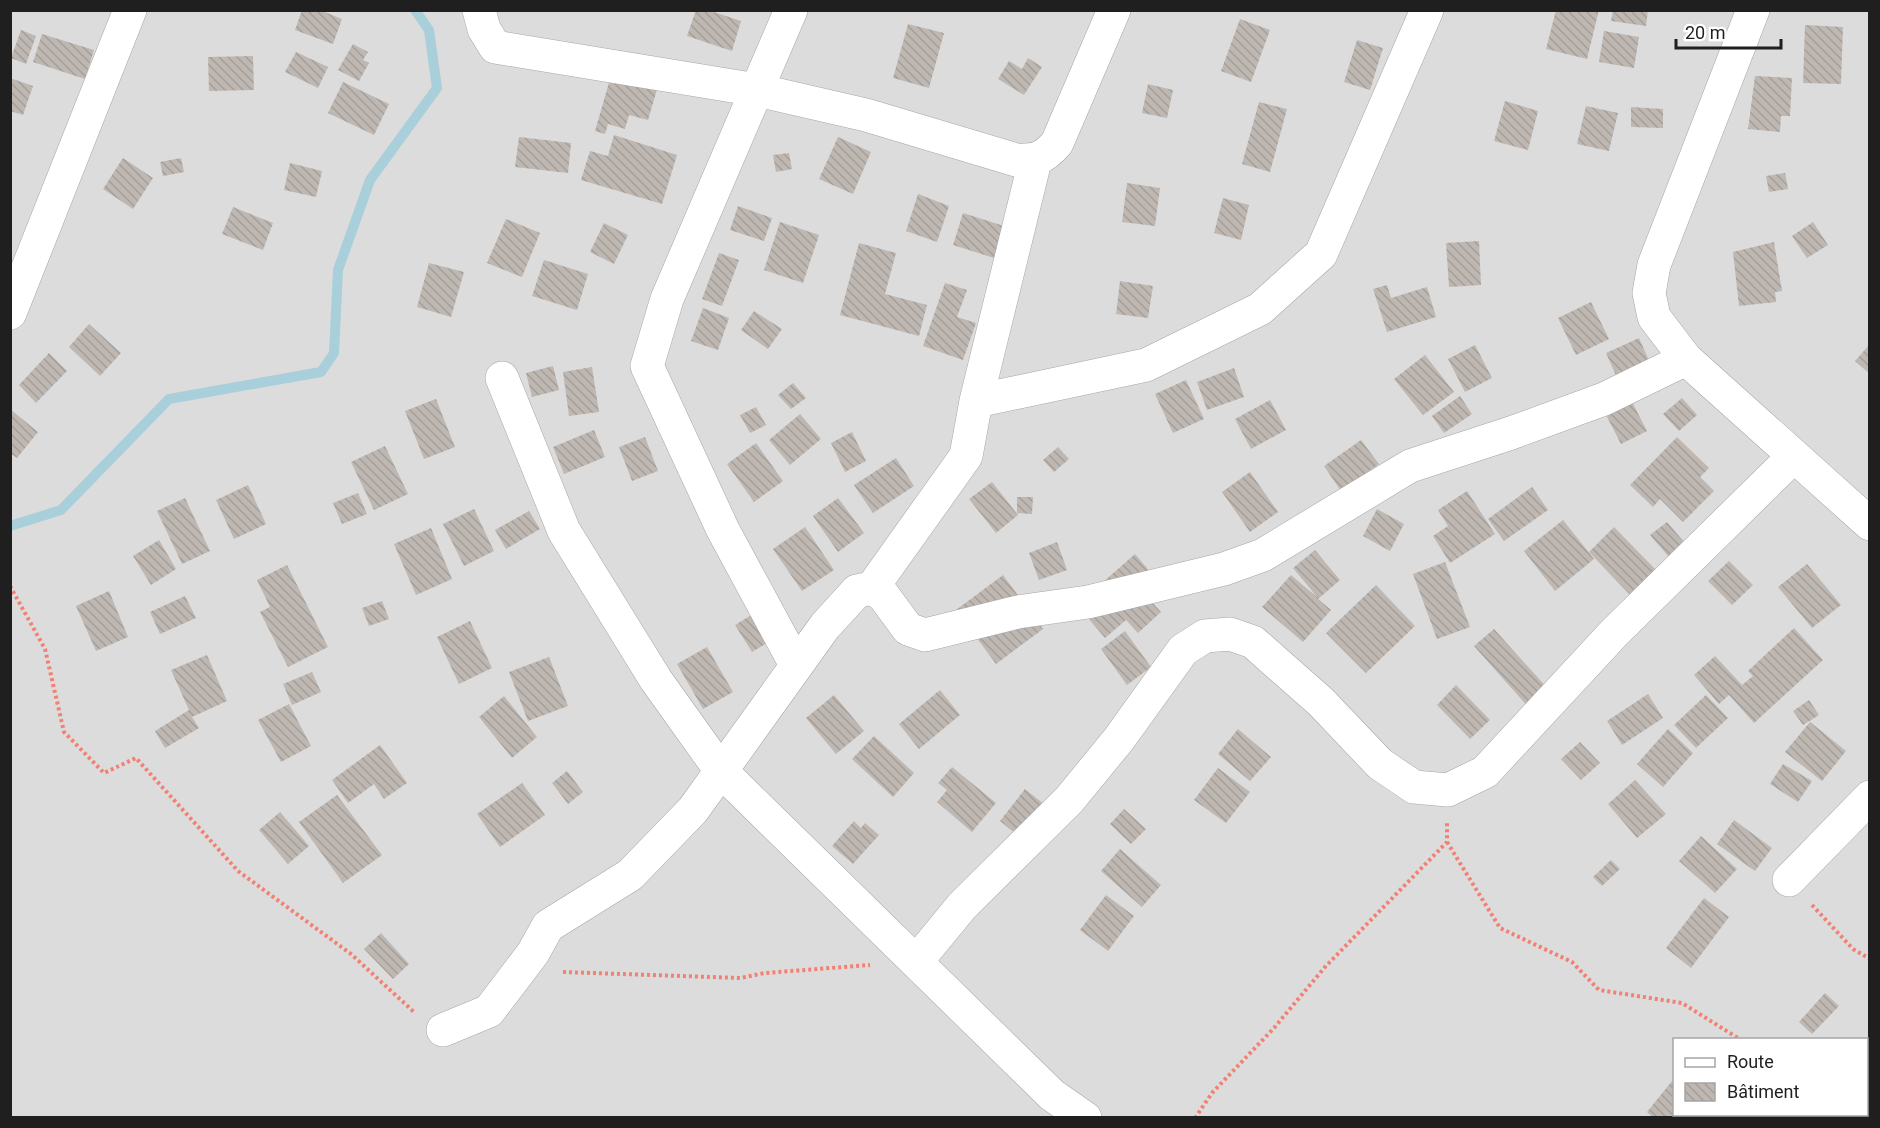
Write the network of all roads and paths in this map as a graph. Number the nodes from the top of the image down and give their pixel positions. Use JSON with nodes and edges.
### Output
{"nodes":[{"id":1,"x":130,"y":10,"type":"edge"},
{"id":2,"x":479,"y":10,"type":"edge"},
{"id":3,"x":791,"y":10,"type":"edge"},
{"id":4,"x":1114,"y":10,"type":"edge"},
{"id":5,"x":1427,"y":10,"type":"edge"},
{"id":6,"x":1752,"y":10,"type":"edge"},
{"id":7,"x":757,"y":90,"type":"junction"},
{"id":8,"x":1035,"y":161,"type":"junction"},
{"id":9,"x":10,"y":313,"type":"edge"},
{"id":10,"x":1686,"y":359,"type":"junction"},
{"id":11,"x":502,"y":378,"type":"dead end"},
{"id":12,"x":976,"y":401,"type":"junction"},
{"id":13,"x":1794,"y":456,"type":"junction"},
{"id":14,"x":1869,"y":524,"type":"edge"},
{"id":15,"x":10,"y":586,"type":"edge"},
{"id":16,"x":872,"y":588,"type":"junction"},
{"id":17,"x":796,"y":665,"type":"junction"},
{"id":18,"x":721,"y":771,"type":"junction"},
{"id":19,"x":1448,"y":790,"type":"junction"},
{"id":20,"x":1869,"y":797,"type":"edge"},
{"id":21,"x":1447,"y":842,"type":"junction"},
{"id":22,"x":1789,"y":880,"type":"joint"},
{"id":23,"x":1869,"y":958,"type":"edge"},
{"id":24,"x":916,"y":962,"type":"junction"},
{"id":25,"x":512,"y":981,"type":"junction"},
{"id":26,"x":443,"y":1030,"type":"joint"},
{"id":27,"x":1738,"y":1038,"type":"edge"},
{"id":28,"x":1085,"y":1118,"type":"edge"},
{"id":29,"x":1196,"y":1118,"type":"edge"}],
"edges":[{"from":1,"to":9,"type":"street"},
{"from":2,"to":7,"type":"street"},
{"from":3,"to":7,"type":"street"},
{"from":4,"to":8,"type":"street"},
{"from":5,"to":12,"type":"street"},
{"from":6,"to":10,"type":"street"},
{"from":7,"to":8,"type":"street"},
{"from":7,"to":17,"type":"street"},
{"from":8,"to":12,"type":"street"},
{"from":10,"to":13,"type":"street"},
{"from":10,"to":16,"type":"street"},
{"from":11,"to":18,"type":"street"},
{"from":12,"to":16,"type":"street"},
{"from":13,"to":14,"type":"street"},
{"from":13,"to":19,"type":"street"},
{"from":15,"to":26,"type":"path"},
{"from":16,"to":17,"type":"street"},
{"from":17,"to":18,"type":"street"},
{"from":18,"to":24,"type":"street"},
{"from":18,"to":25,"type":"street"},
{"from":19,"to":21,"type":"path"},
{"from":19,"to":24,"type":"street"},
{"from":20,"to":22,"type":"street"},
{"from":21,"to":27,"type":"path"},
{"from":21,"to":29,"type":"path"},
{"from":22,"to":23,"type":"path"},
{"from":24,"to":25,"type":"path"},
{"from":24,"to":28,"type":"street"},
{"from":25,"to":26,"type":"street"}]}
